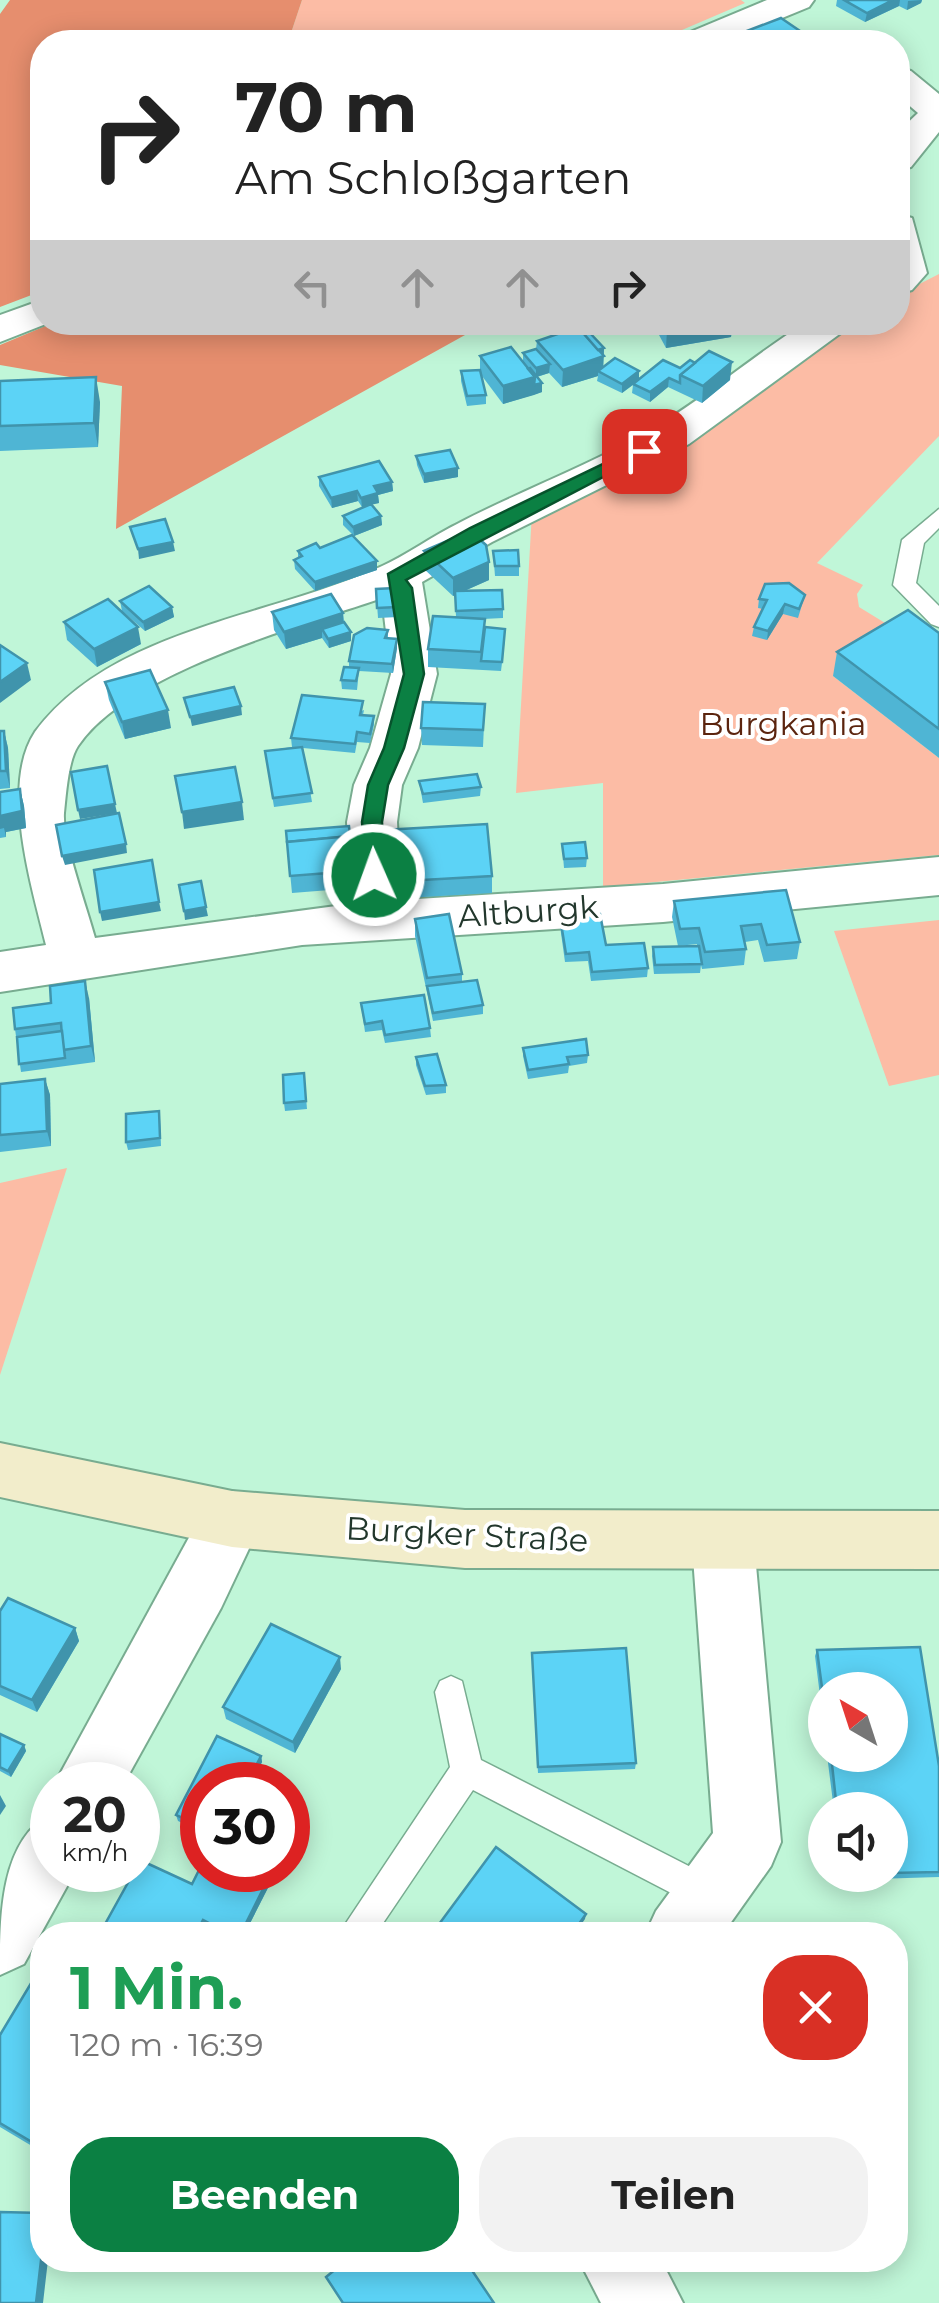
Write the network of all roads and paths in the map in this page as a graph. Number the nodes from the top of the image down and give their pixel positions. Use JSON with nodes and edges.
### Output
{"nodes":[{"id":1,"x":797,"y":0,"type":"edge"},
{"id":2,"x":725,"y":30,"type":"edge"},
{"id":3,"x":910,"y":89,"type":"edge"},
{"id":4,"x":939,"y":114,"type":"edge"},
{"id":5,"x":910,"y":141,"type":"edge"},
{"id":6,"x":30,"y":317,"type":"edge"},
{"id":7,"x":0,"y":330,"type":"edge"},
{"id":8,"x":815,"y":335,"type":"edge"},
{"id":9,"x":939,"y":516,"type":"edge"},
{"id":10,"x":395,"y":578,"type":"junction"},
{"id":11,"x":939,"y":620,"type":"edge"},
{"id":12,"x":939,"y":876,"type":"edge"},
{"id":13,"x":377,"y":920,"type":"junction"},
{"id":14,"x":75,"y":960,"type":"junction"},
{"id":15,"x":0,"y":972,"type":"edge"},
{"id":16,"x":0,"y":1470,"type":"edge"},
{"id":17,"x":232,"y":1519,"type":"junction"},
{"id":18,"x":939,"y":1540,"type":"edge"},
{"id":19,"x":723,"y":1543,"type":"junction"},
{"id":20,"x":450,"y":1692,"type":"dead end"},
{"id":21,"x":100,"y":1762,"type":"edge"},
{"id":22,"x":467,"y":1770,"type":"junction"},
{"id":23,"x":30,"y":1886,"type":"edge"},
{"id":24,"x":695,"y":1915,"type":"edge"},
{"id":25,"x":363,"y":1922,"type":"edge"},
{"id":26,"x":0,"y":1940,"type":"edge"},
{"id":27,"x":624,"y":2272,"type":"edge"},
{"id":28,"x":645,"y":2303,"type":"edge"}],
"edges":[{"from":1,"to":2,"type":"street"},
{"from":3,"to":4,"type":"street"},
{"from":4,"to":5,"type":"street"},
{"from":6,"to":7,"type":"street"},
{"from":8,"to":10,"type":"street"},
{"from":9,"to":11,"type":"lane"},
{"from":10,"to":13,"type":"street"},
{"from":10,"to":14,"type":"street"},
{"from":12,"to":13,"type":"street","name":"Altburgk"},
{"from":13,"to":14,"type":"street","name":"Altburgk"},
{"from":14,"to":15,"type":"street","name":"Altburgk"},
{"from":16,"to":17,"type":"main road","name":"Burgker Straße"},
{"from":17,"to":19,"type":"main road","name":"Burgker Straße"},
{"from":17,"to":21,"type":"street"},
{"from":18,"to":19,"type":"main road","name":"Burgker Straße"},
{"from":19,"to":24,"type":"street"},
{"from":20,"to":22,"type":"lane"},
{"from":22,"to":24,"type":"lane"},
{"from":22,"to":25,"type":"lane"},
{"from":23,"to":26,"type":"street"},
{"from":27,"to":28,"type":"street"}]}
